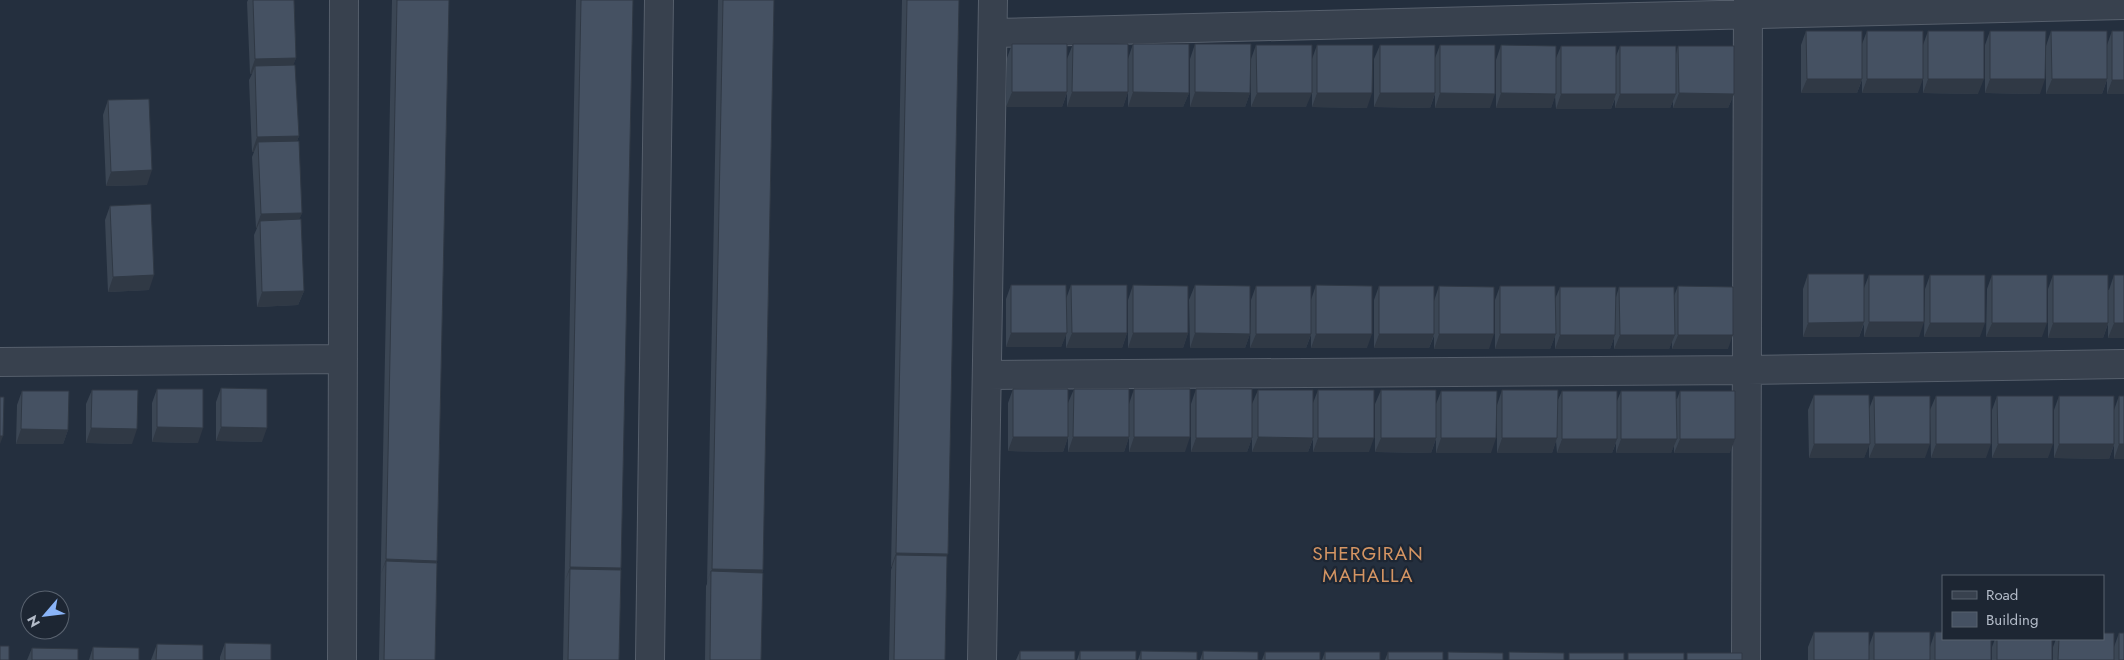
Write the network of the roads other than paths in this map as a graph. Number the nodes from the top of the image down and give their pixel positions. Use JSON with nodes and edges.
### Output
{"nodes":[{"id":1,"x":344,"y":0,"type":"edge"},
{"id":2,"x":660,"y":0,"type":"edge"},
{"id":3,"x":993,"y":0,"type":"edge"},
{"id":4,"x":2124,"y":5,"type":"edge"},
{"id":5,"x":1748,"y":7,"type":"edge"},
{"id":6,"x":993,"y":33,"type":"junction"},
{"id":7,"x":344,"y":358,"type":"junction"},
{"id":8,"x":0,"y":362,"type":"edge"},
{"id":9,"x":2124,"y":364,"type":"edge"},
{"id":10,"x":1747,"y":370,"type":"junction"},
{"id":11,"x":986,"y":375,"type":"junction"},
{"id":12,"x":342,"y":660,"type":"edge"},
{"id":13,"x":650,"y":660,"type":"edge"},
{"id":14,"x":982,"y":660,"type":"edge"},
{"id":15,"x":1746,"y":660,"type":"edge"}],
"edges":[{"from":1,"to":7,"type":"street"},
{"from":2,"to":13,"type":"street"},
{"from":3,"to":6,"type":"street"},
{"from":4,"to":5,"type":"street"},
{"from":5,"to":6,"type":"street"},
{"from":5,"to":10,"type":"street"},
{"from":6,"to":11,"type":"street"},
{"from":7,"to":8,"type":"street"},
{"from":7,"to":12,"type":"street"},
{"from":9,"to":10,"type":"street"},
{"from":10,"to":11,"type":"street"},
{"from":10,"to":15,"type":"street"},
{"from":11,"to":14,"type":"street"}]}
